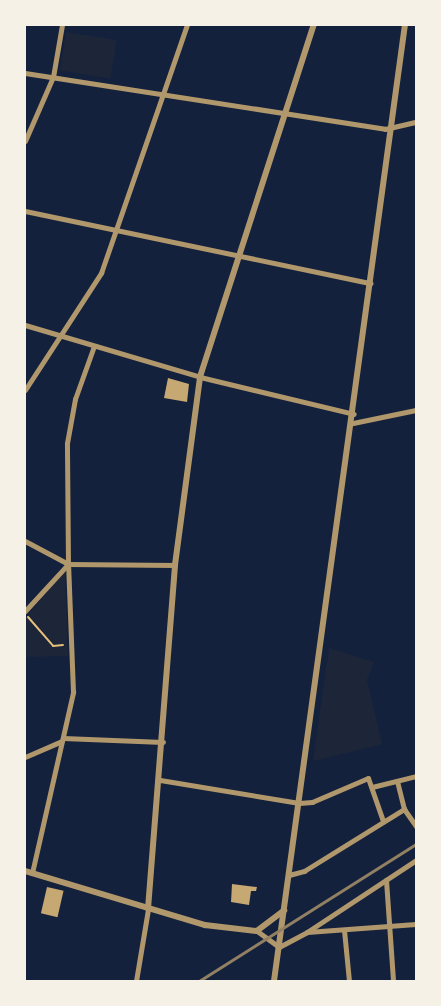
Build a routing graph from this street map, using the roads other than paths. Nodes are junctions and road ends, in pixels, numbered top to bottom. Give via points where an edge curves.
1 (62, 25) edge
2 (187, 25) edge
3 (314, 25) edge
4 (406, 25) edge
5 (25, 73) edge
6 (53, 77) junction
7 (163, 93) junction
8 (285, 111) junction
9 (416, 122) edge
10 (392, 128) junction
11 (25, 141) edge
12 (25, 211) edge
13 (114, 229) junction
14 (239, 254) junction
15 (371, 283) junction
16 (25, 325) edge
17 (60, 335) junction
18 (94, 346) junction
19 (200, 377) junction
20 (25, 390) edge
21 (416, 410) edge
22 (354, 414) junction
23 (353, 423) junction
24 (25, 542) edge
25 (68, 564) junction
26 (175, 565) junction
27 (25, 612) edge
28 (63, 740) junction
29 (163, 742) junction
30 (25, 757) edge
31 (416, 776) edge
32 (160, 780) junction
33 (397, 781) junction
34 (372, 787) junction
35 (299, 802) junction
36 (404, 808) junction
37 (383, 821) junction
38 (416, 826) edge
39 (416, 860) edge
40 (25, 871) edge
41 (32, 874) junction
42 (289, 875) junction
43 (386, 880) junction
44 (148, 909) junction
45 (284, 911) junction
46 (416, 924) edge
47 (389, 926) junction
48 (257, 930) junction
49 (344, 930) junction
50 (306, 932) junction
51 (279, 947) junction
52 (136, 981) edge
53 (274, 981) edge
54 (349, 981) edge
55 (394, 981) edge

1 - 6 street
2 - 7 street
3 - 8 street
4 - 10 street
5 - 6 street
6 - 7 street
6 - 11 street
7 - 8 street
7 - 13 street
8 - 10 street
8 - 14 street
9 - 10 street
10 - 15 street
12 - 13 street
13 - 14 street
13 - 17 street via 101,272
14 - 15 street
14 - 19 street
15 - 22 street
16 - 17 street
17 - 18 street
17 - 20 street
18 - 19 street
18 - 25 street via 75,400 67,443
19 - 22 street
19 - 26 street
21 - 23 street
22 - 23 street
23 - 35 street
24 - 25 street
25 - 26 street
25 - 27 street
25 - 28 street via 73,692
26 - 29 street
28 - 29 street
28 - 30 street
28 - 41 street
29 - 32 street
31 - 33 street
32 - 35 street
32 - 44 street
33 - 34 street
33 - 36 street
34 - 35 street via 368,778 312,802
34 - 37 street
35 - 42 street
36 - 37 street
36 - 38 street
37 - 42 street via 304,871
39 - 43 street
40 - 41 street
41 - 44 street
42 - 45 street
43 - 47 street
43 - 50 street
44 - 48 street via 205,924
44 - 52 street
45 - 48 street
45 - 51 street
46 - 47 street
47 - 49 street
47 - 55 street
48 - 51 street
49 - 50 street
49 - 54 street
50 - 51 street
51 - 53 street

